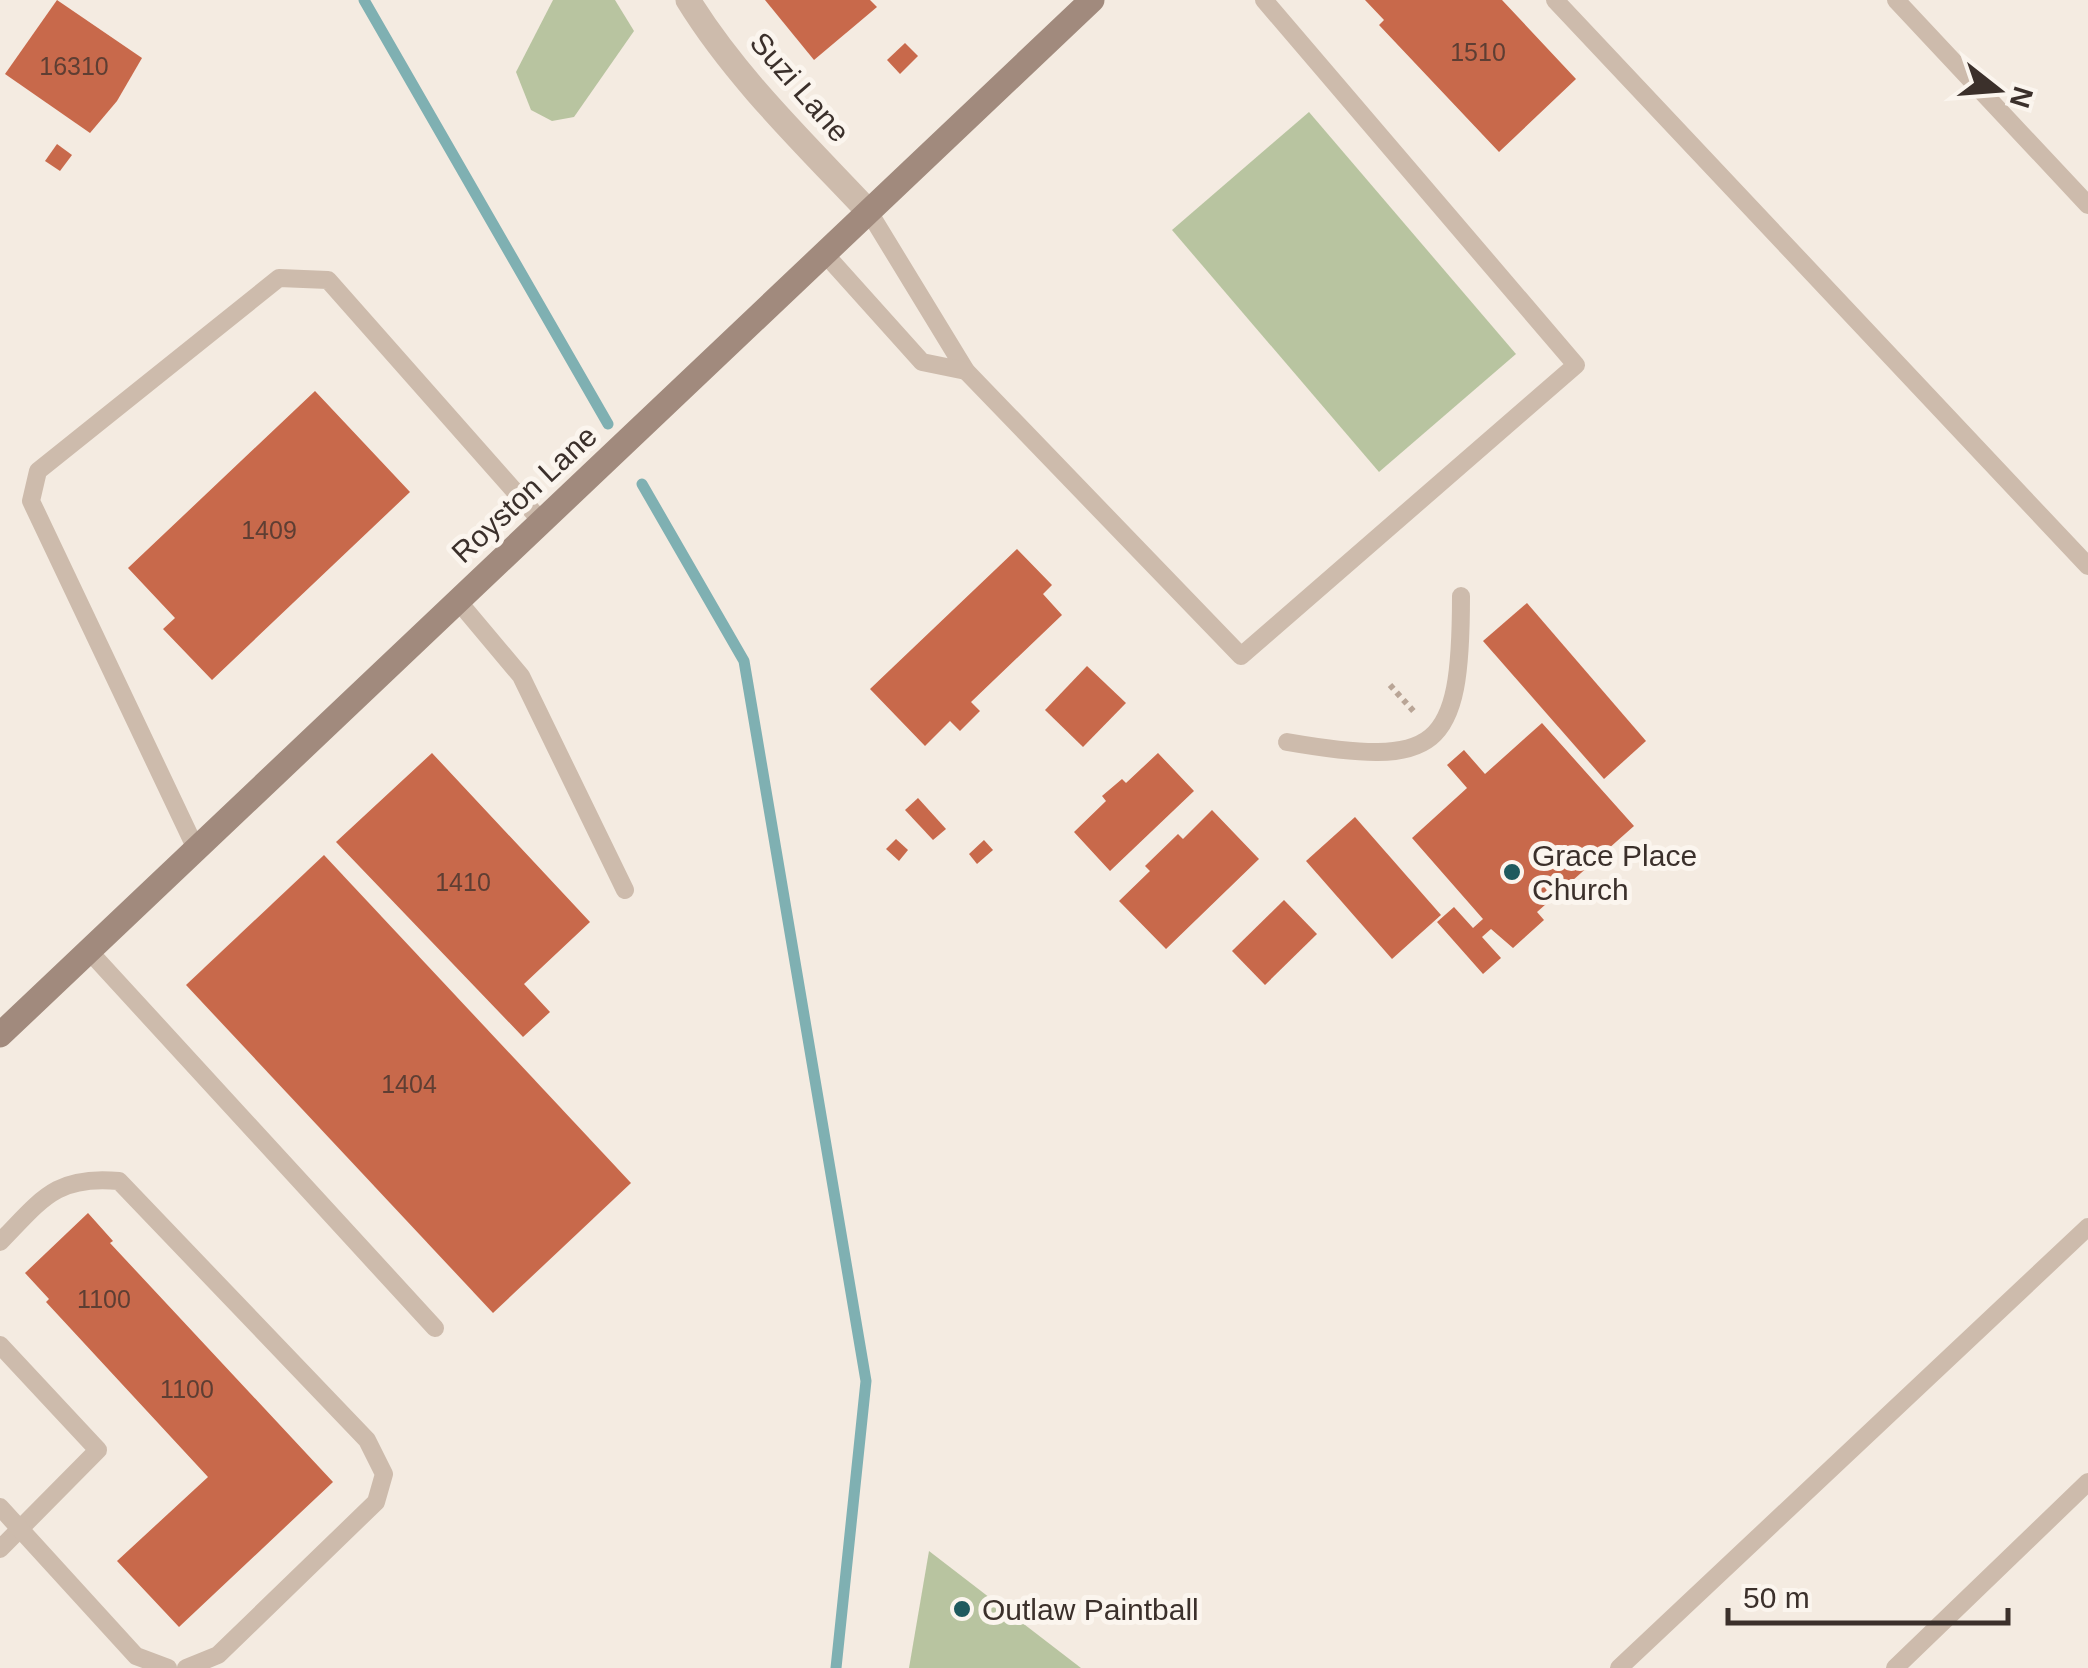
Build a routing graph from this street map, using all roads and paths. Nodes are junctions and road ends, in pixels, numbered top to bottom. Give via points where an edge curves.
1 (688, 0) edge
2 (1092, 0) edge
3 (1264, 0) edge
4 (1555, 0) edge
5 (1896, 0) edge
6 (2088, 204) edge
7 (869, 212) junction
8 (824, 254) junction
9 (966, 371) junction
10 (542, 522) junction
11 (2088, 566) edge
12 (1462, 596) dead end
13 (458, 601) junction
14 (1390, 685) dead end
15 (1419, 718) dead end
16 (1287, 742) dead end
17 (196, 849) junction
18 (625, 890) dead end
19 (88, 951) junction
20 (0, 1036) edge
21 (2088, 1227) edge
22 (0, 1242) edge
23 (434, 1328) dead end
24 (0, 1345) edge
25 (2088, 1482) edge
26 (0, 1507) edge
27 (23, 1530) junction
28 (0, 1549) edge
29 (168, 1668) edge
30 (186, 1668) edge
31 (1618, 1668) edge
32 (1894, 1668) edge

1 - 7 street, Suzi Lane via 788,126
2 - 7 street, Royston Lane
3 - 9 lane via 1576,365 1241,656
4 - 11 lane
5 - 6 lane
7 - 8 street, Royston Lane
7 - 9 lane
8 - 9 lane via 922,362
8 - 10 street, Royston Lane
10 - 13 street, Royston Lane
10 - 17 lane via 328,280 280,278 38,471 31,501
12 - 16 lane via 1456,687 1447,719 1428,742 1394,754
13 - 17 street, Royston Lane
13 - 18 lane via 520,676
14 - 15 path
17 - 19 street, Royston Lane
19 - 20 street, Royston Lane
19 - 23 lane
21 - 31 lane
22 - 30 lane via 50,1190 84,1178 120,1182 367,1440 384,1474 376,1502 218,1655
24 - 27 lane via 98,1450
25 - 32 lane
26 - 27 lane
27 - 28 lane
27 - 29 lane via 136,1656

